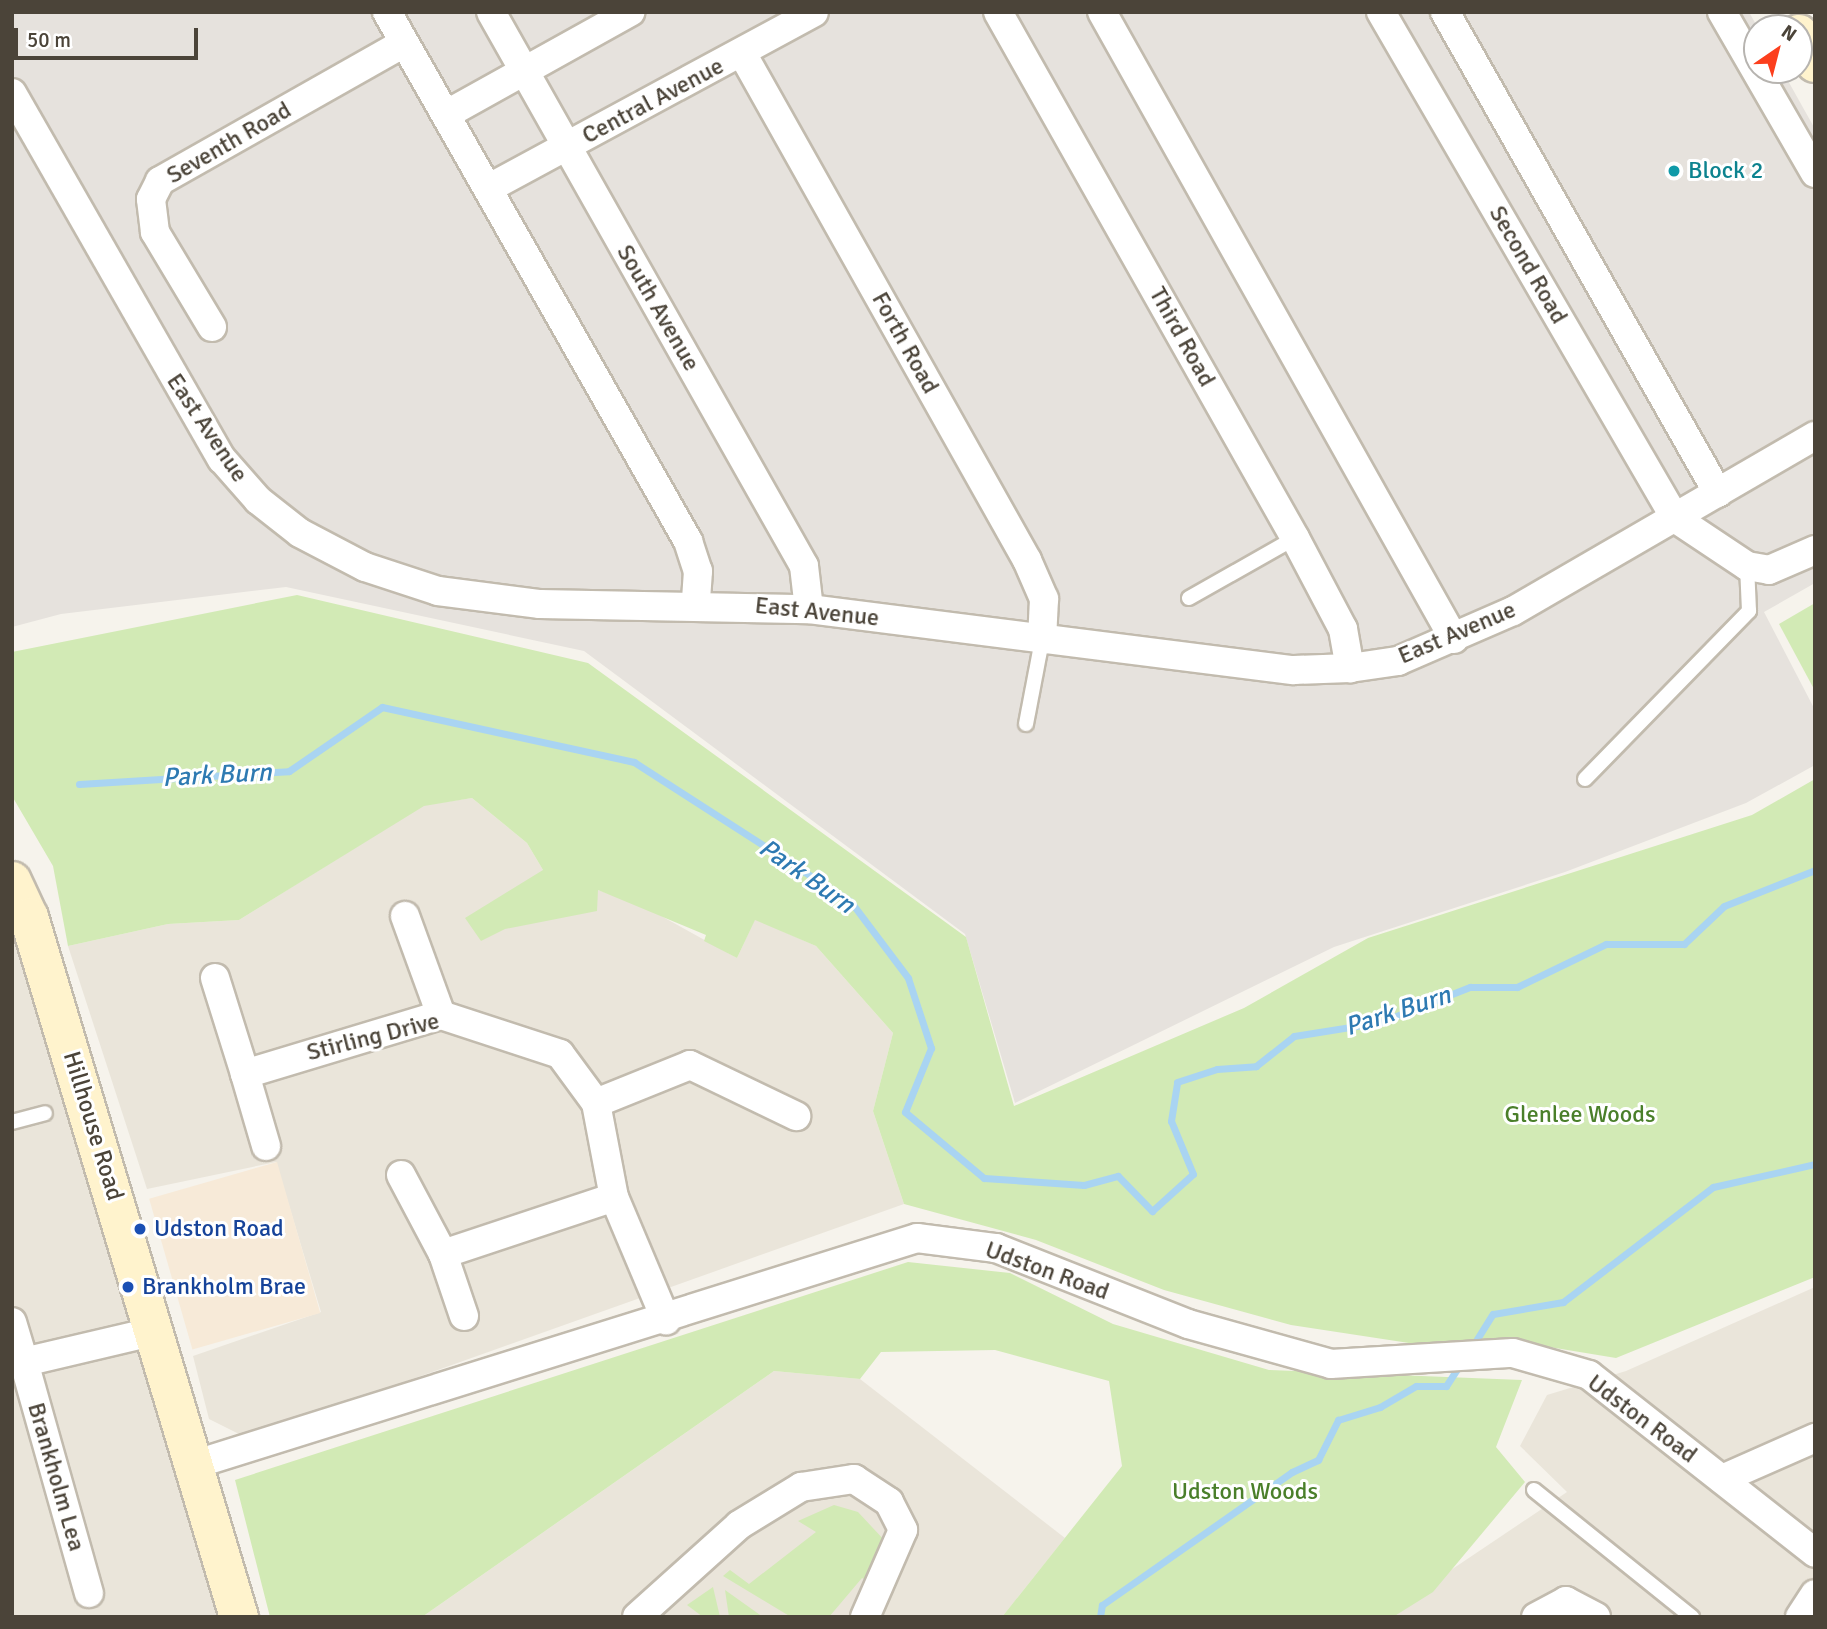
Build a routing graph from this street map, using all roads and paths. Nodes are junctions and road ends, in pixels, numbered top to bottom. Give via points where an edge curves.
1 (387, 12) edge
2 (491, 12) edge
3 (630, 12) edge
4 (814, 12) edge
5 (998, 12) edge
6 (1102, 12) edge
7 (1381, 12) edge
8 (1445, 12) edge
9 (1722, 12) edge
10 (404, 43) junction
11 (742, 53) junction
12 (523, 69) junction
13 (12, 93) edge
14 (447, 114) junction
15 (566, 148) junction
16 (1815, 173) edge
17 (491, 187) junction
18 (212, 327) dead end
19 (1815, 436) edge
20 (1718, 493) junction
21 (1675, 518) junction
22 (1295, 538) junction
23 (1815, 551) edge
24 (1747, 566) junction
25 (1189, 598) dead end
26 (696, 602) junction
27 (809, 609) junction
28 (1454, 639) junction
29 (1042, 640) junction
30 (1350, 668) junction
31 (1026, 724) dead end
32 (1585, 779) dead end
33 (12, 881) edge
34 (405, 916) dead end
35 (21, 922) edge
36 (215, 978) dead end
37 (441, 1015) junction
38 (245, 1074) junction
39 (596, 1102) junction
40 (45, 1113) dead end
41 (796, 1116) dead end
42 (12, 1122) edge
43 (266, 1146) dead end
44 (401, 1175) dead end
45 (614, 1197) junction
46 (443, 1254) junction
47 (464, 1316) dead end
48 (667, 1321) junction
49 (12, 1322) edge
50 (156, 1331) junction
51 (24, 1362) junction
52 (1815, 1438) edge
53 (196, 1464) junction
54 (1722, 1479) junction
55 (1534, 1490) dead end
56 (1815, 1553) edge
57 (89, 1593) dead end
58 (1815, 1594) edge
59 (239, 1617) edge
60 (637, 1617) edge
61 (864, 1617) edge
62 (1536, 1617) edge
63 (1596, 1617) edge
64 (1692, 1617) edge
65 (1800, 1617) edge

1 - 10 street
2 - 12 street, South Avenue
3 - 12 street
4 - 11 street, Central Avenue
5 - 22 street, Third Road
6 - 28 street
7 - 21 street, Second Road
8 - 20 street
9 - 16 street
10 - 14 street
10 - 18 street, Seventh Road via 160,181 151,199 155,232
11 - 15 street, Central Avenue
11 - 29 street, Forth Road via 1027,560 1044,599
12 - 14 street
12 - 15 street, South Avenue
13 - 26 street, East Avenue via 222,459 258,500 300,533 365,567 438,591 568,605
14 - 17 street
15 - 17 street, Central Avenue
15 - 27 street, South Avenue via 804,566
17 - 26 street via 688,541 698,571
19 - 20 street, East Avenue
20 - 21 street, East Avenue
21 - 24 street
21 - 28 street, East Avenue
22 - 25 lane
22 - 30 street, Third Road via 1343,629
23 - 24 street via 1769,570
24 - 32 lane via 1749,611
26 - 27 street, East Avenue
27 - 29 street, East Avenue
28 - 30 street, East Avenue via 1398,661
29 - 30 street, East Avenue via 1294,670
29 - 31 lane
33 - 35 street, Hillhouse Road
34 - 37 street
35 - 50 street, Hillhouse Road
36 - 38 street
37 - 38 street, Stirling Drive
37 - 39 street, Stirling Drive via 560,1054
38 - 43 street
39 - 41 street via 690,1065
39 - 45 street, Stirling Drive
40 - 42 lane
44 - 46 street
45 - 46 street
45 - 48 street, Stirling Drive
46 - 47 street
48 - 53 street, Udston Road
48 - 54 street, Udston Road via 917,1238 996,1248 1188,1324 1331,1364 1513,1353 1588,1375
49 - 51 street, Brankholm Lea
50 - 51 street
50 - 53 street, Hillhouse Road
51 - 57 street, Brankholm Lea
52 - 54 street
53 - 59 street, Hillhouse Road
54 - 56 street, Udston Road
55 - 64 lane
58 - 65 street
60 - 61 street via 739,1525 801,1487 854,1479 889,1502 903,1530
62 - 63 street via 1566,1601

